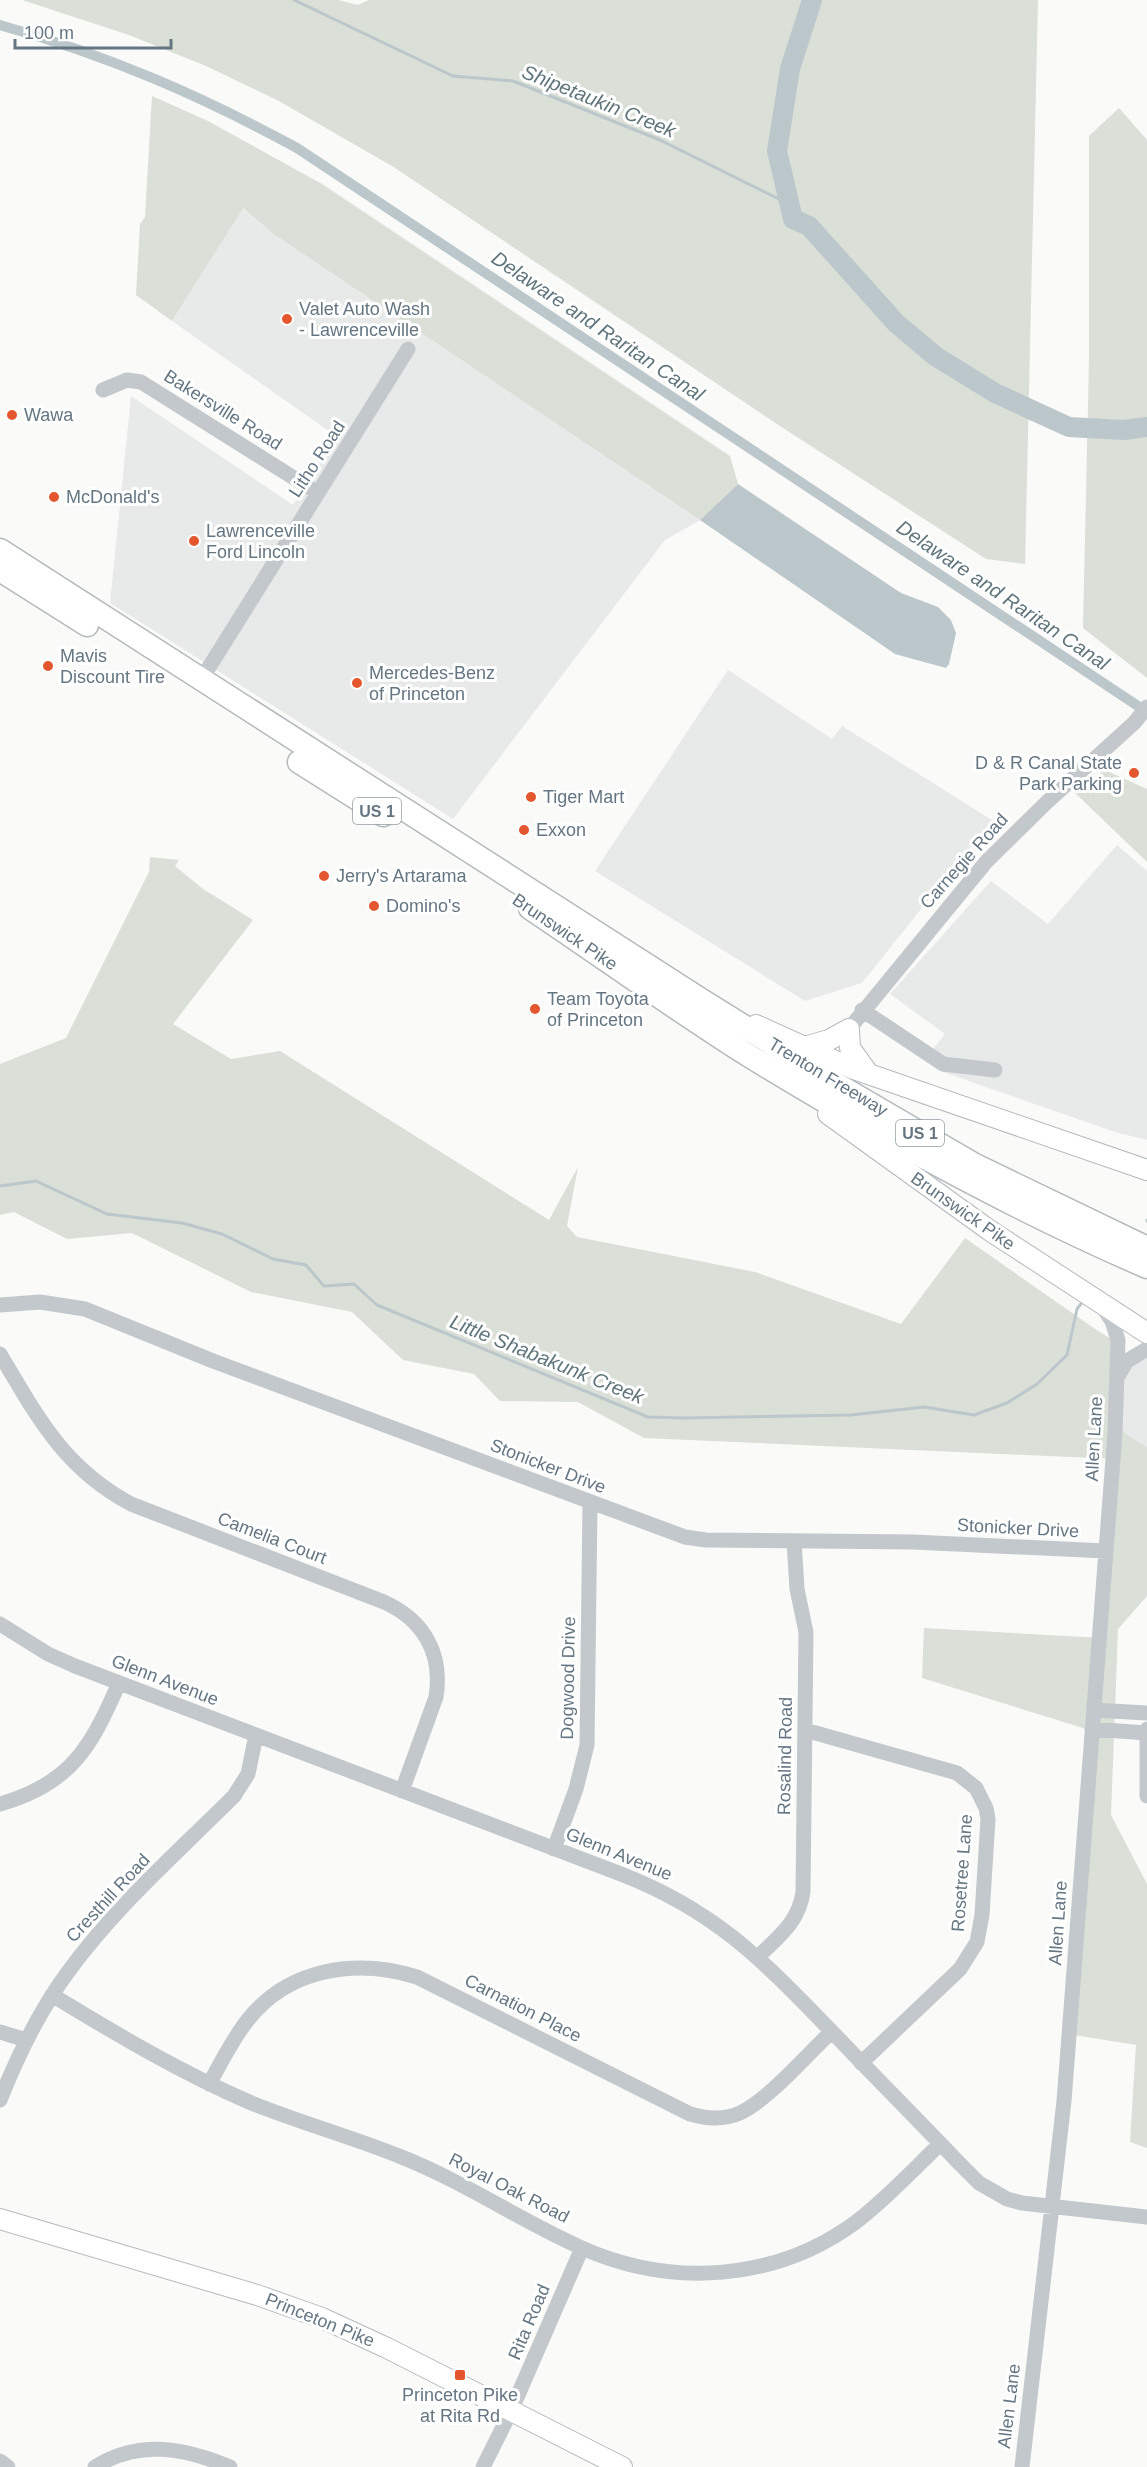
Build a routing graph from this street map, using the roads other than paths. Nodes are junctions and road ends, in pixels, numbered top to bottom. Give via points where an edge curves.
1 (408, 350) dead end
2 (103, 390) dead end
3 (318, 493) junction
4 (0, 550) edge
5 (0, 570) edge
6 (201, 680) junction
7 (1147, 707) edge
8 (703, 1001) junction
9 (862, 1010) junction
10 (849, 1029) junction
11 (804, 1047) junction
12 (750, 1056) junction
13 (995, 1070) dead end
14 (867, 1073) junction
15 (1147, 1170) edge
16 (1147, 1248) edge
17 (1147, 1267) edge
18 (1097, 1302) junction
19 (0, 1305) edge
20 (1147, 1333) edge
21 (1147, 1349) edge
22 (0, 1354) edge
23 (1116, 1381) junction
24 (590, 1503) junction
25 (794, 1541) junction
26 (1106, 1551) junction
27 (0, 1624) edge
28 (119, 1683) junction
29 (1094, 1710) junction
30 (1147, 1713) edge
31 (1147, 1728) edge
32 (1092, 1729) junction
33 (805, 1730) junction
34 (1147, 1733) edge
35 (256, 1735) junction
36 (402, 1791) junction
37 (1147, 1796) edge
38 (0, 1804) edge
39 (554, 1849) junction
40 (759, 1957) junction
41 (52, 1995) junction
42 (0, 2032) edge
43 (831, 2032) junction
44 (26, 2040) junction
45 (861, 2063) junction
46 (209, 2084) junction
47 (0, 2100) edge
48 (940, 2144) junction
49 (1052, 2206) junction
50 (1147, 2217) edge
51 (0, 2219) edge
52 (582, 2248) junction
53 (511, 2411) junction
54 (0, 2461) edge
55 (8, 2467) edge
56 (95, 2467) edge
57 (230, 2467) edge
58 (483, 2467) edge
59 (622, 2467) edge
60 (1022, 2467) edge

1 - 3 street, Litho Road
2 - 3 street, Bakersville Road via 127,380 141,382
3 - 6 street, Litho Road
4 - 6 highway, Brunswick Pike / US 1
5 - 12 highway, Brunswick Pike / US 1 via 528,907
6 - 8 highway, Brunswick Pike / US 1
7 - 9 street, Carnegie Road via 992,855
8 - 11 main road, Brunswick Pike
8 - 16 highway, Trenton Freeway / US 1 via 975,1165
9 - 10 street, Carnegie Road
9 - 13 street via 943,1064
10 - 11 main road via 830,1040
10 - 14 main road via 850,1048
11 - 14 main road, Brunswick Pike
12 - 17 highway, Trenton Freeway / US 1 via 929,1159
12 - 18 main road, Brunswick Pike via 972,1218
14 - 15 main road, Brunswick Pike
18 - 20 main road, Brunswick Pike
18 - 23 street, Allen Lane via 1117,1332
19 - 24 street, Stonicker Drive via 40,1302 85,1309
21 - 23 street, Allen Lane via 1127,1361
22 - 36 street, Camelia Court via 59,1448 112,1493 131,1504 384,1602 411,1617 435,1656 438,1683
23 - 26 street, Allen Lane
24 - 25 street, Stonicker Drive via 686,1537
24 - 39 street, Dogwood Drive via 586,1744 576,1790
25 - 26 street, Stonicker Drive
25 - 33 street, Rosalind Road via 797,1588 806,1632
26 - 29 street, Allen Lane
27 - 28 street, Glenn Avenue via 48,1654
28 - 35 street, Glenn Avenue
28 - 38 street via 94,1737 70,1768 39,1790
29 - 30 street
29 - 32 street, Allen Lane
31 - 34 street
32 - 34 street
32 - 49 street, Allen Lane via 1064,2101
33 - 40 street, Rosalind Road via 802,1903 791,1924
33 - 45 street, Rosetree Lane via 957,1773 976,1788 986,1808 982,1915 977,1942 960,1969
34 - 37 street
35 - 36 street, Glenn Avenue
35 - 41 street, Cresthill Road via 248,1774 234,1796 108,1922
36 - 39 street, Glenn Avenue
39 - 40 street, Glenn Avenue via 677,1899 717,1923
40 - 43 street, Glenn Avenue
41 - 44 street, Cresthill Road
41 - 46 street, Royal Oak Road
42 - 44 street
43 - 45 street, Glenn Avenue
43 - 46 street, Carnation Place via 753,2105 729,2117 703,2118 417,1977 392,1969 350,1967 293,1983 261,2006 237,2034
44 - 47 street, Cresthill Road
45 - 48 street, Glenn Avenue
46 - 52 street, Royal Oak Road via 443,2175
48 - 49 street, Glenn Avenue via 992,2192 1022,2203
48 - 52 street, Royal Oak Road via 847,2228 813,2248 766,2265 730,2272 684,2274 629,2265
49 - 50 street, Glenn Avenue
49 - 60 street, Allen Lane
51 - 53 main road, Princeton Pike via 322,2318
52 - 53 street, Rita Road
53 - 58 street, Rita Road
53 - 59 main road, Princeton Pike
54 - 55 street
56 - 57 street via 133,2451 162,2448 188,2451

